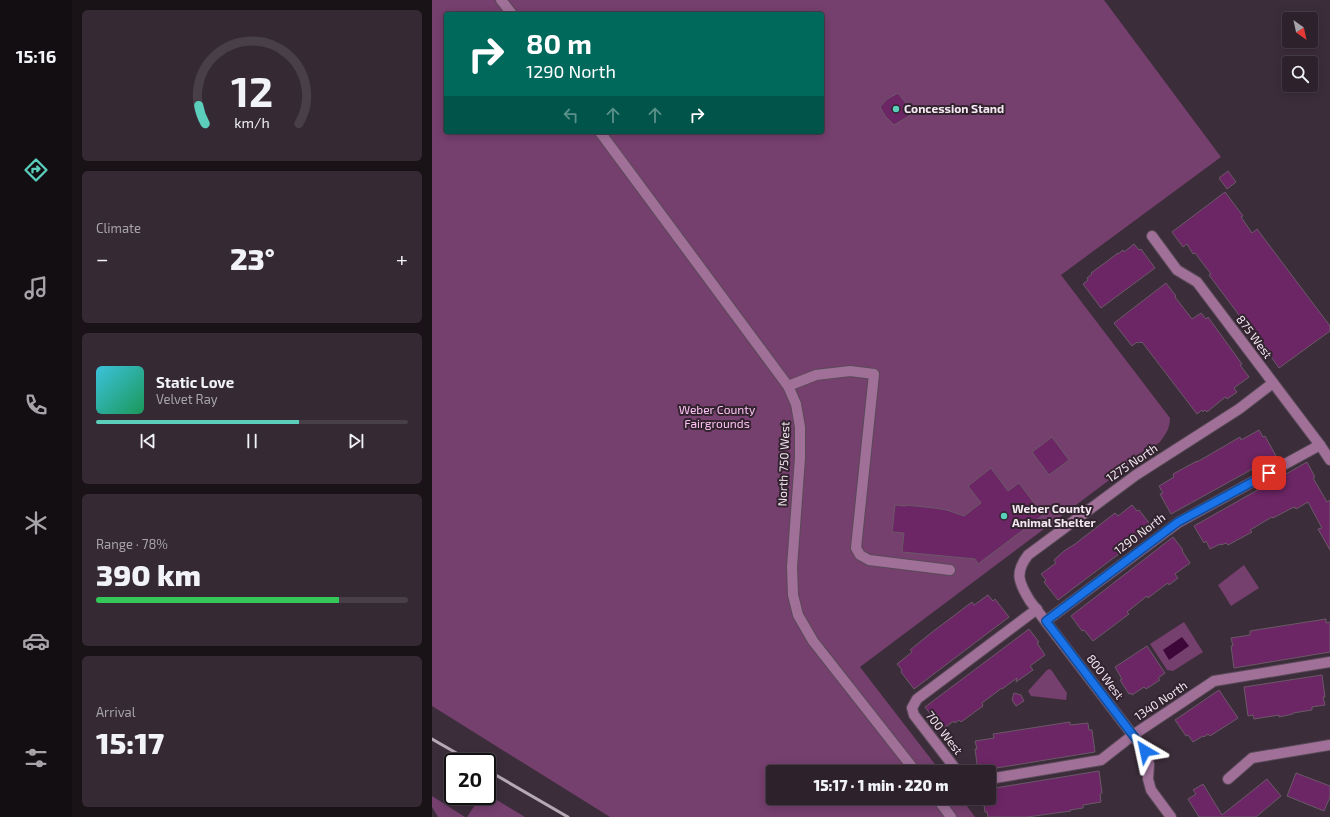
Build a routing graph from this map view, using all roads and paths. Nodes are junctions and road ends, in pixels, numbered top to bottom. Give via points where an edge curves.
1 (501, 0) edge
2 (510, 12) edge
3 (601, 134) edge
4 (1152, 236) dead end
5 (1273, 383) junction
6 (788, 386) junction
7 (1320, 445) junction
8 (1330, 460) edge
9 (950, 570) dead end
10 (1019, 577) joint
11 (1037, 609) junction
12 (1046, 621) junction
13 (1330, 662) edge
14 (1133, 736) junction
15 (1330, 745) edge
16 (910, 765) edge
17 (953, 765) edge
18 (996, 778) edge
19 (1228, 779) dead end
20 (942, 805) edge
21 (951, 817) edge
22 (1171, 817) edge

1 - 2 street
3 - 6 street, North 750 West
4 - 5 street, 875 West via 1177,270 1197,282
5 - 7 street, 875 West
5 - 10 street, 1275 North via 1239,409 1136,475 1028,556 1021,565
6 - 9 street via 816,375 850,371 874,374 856,548 860,555 869,560
6 - 16 street, North 750 West via 796,404 800,427 792,567 793,595 798,615 813,641
7 - 8 street, 875 West
7 - 12 street, 1290 North via 1178,522
10 - 11 street, 800 West via 1024,590
11 - 12 street, 800 West
11 - 17 street, 700 West via 917,699 912,708 914,715
12 - 14 street, 800 West
13 - 14 street, 1340 North via 1214,681
14 - 18 street, 1340 North via 1101,760
14 - 22 street, 800 West via 1145,751 1151,790
15 - 19 street via 1252,758
20 - 21 street

